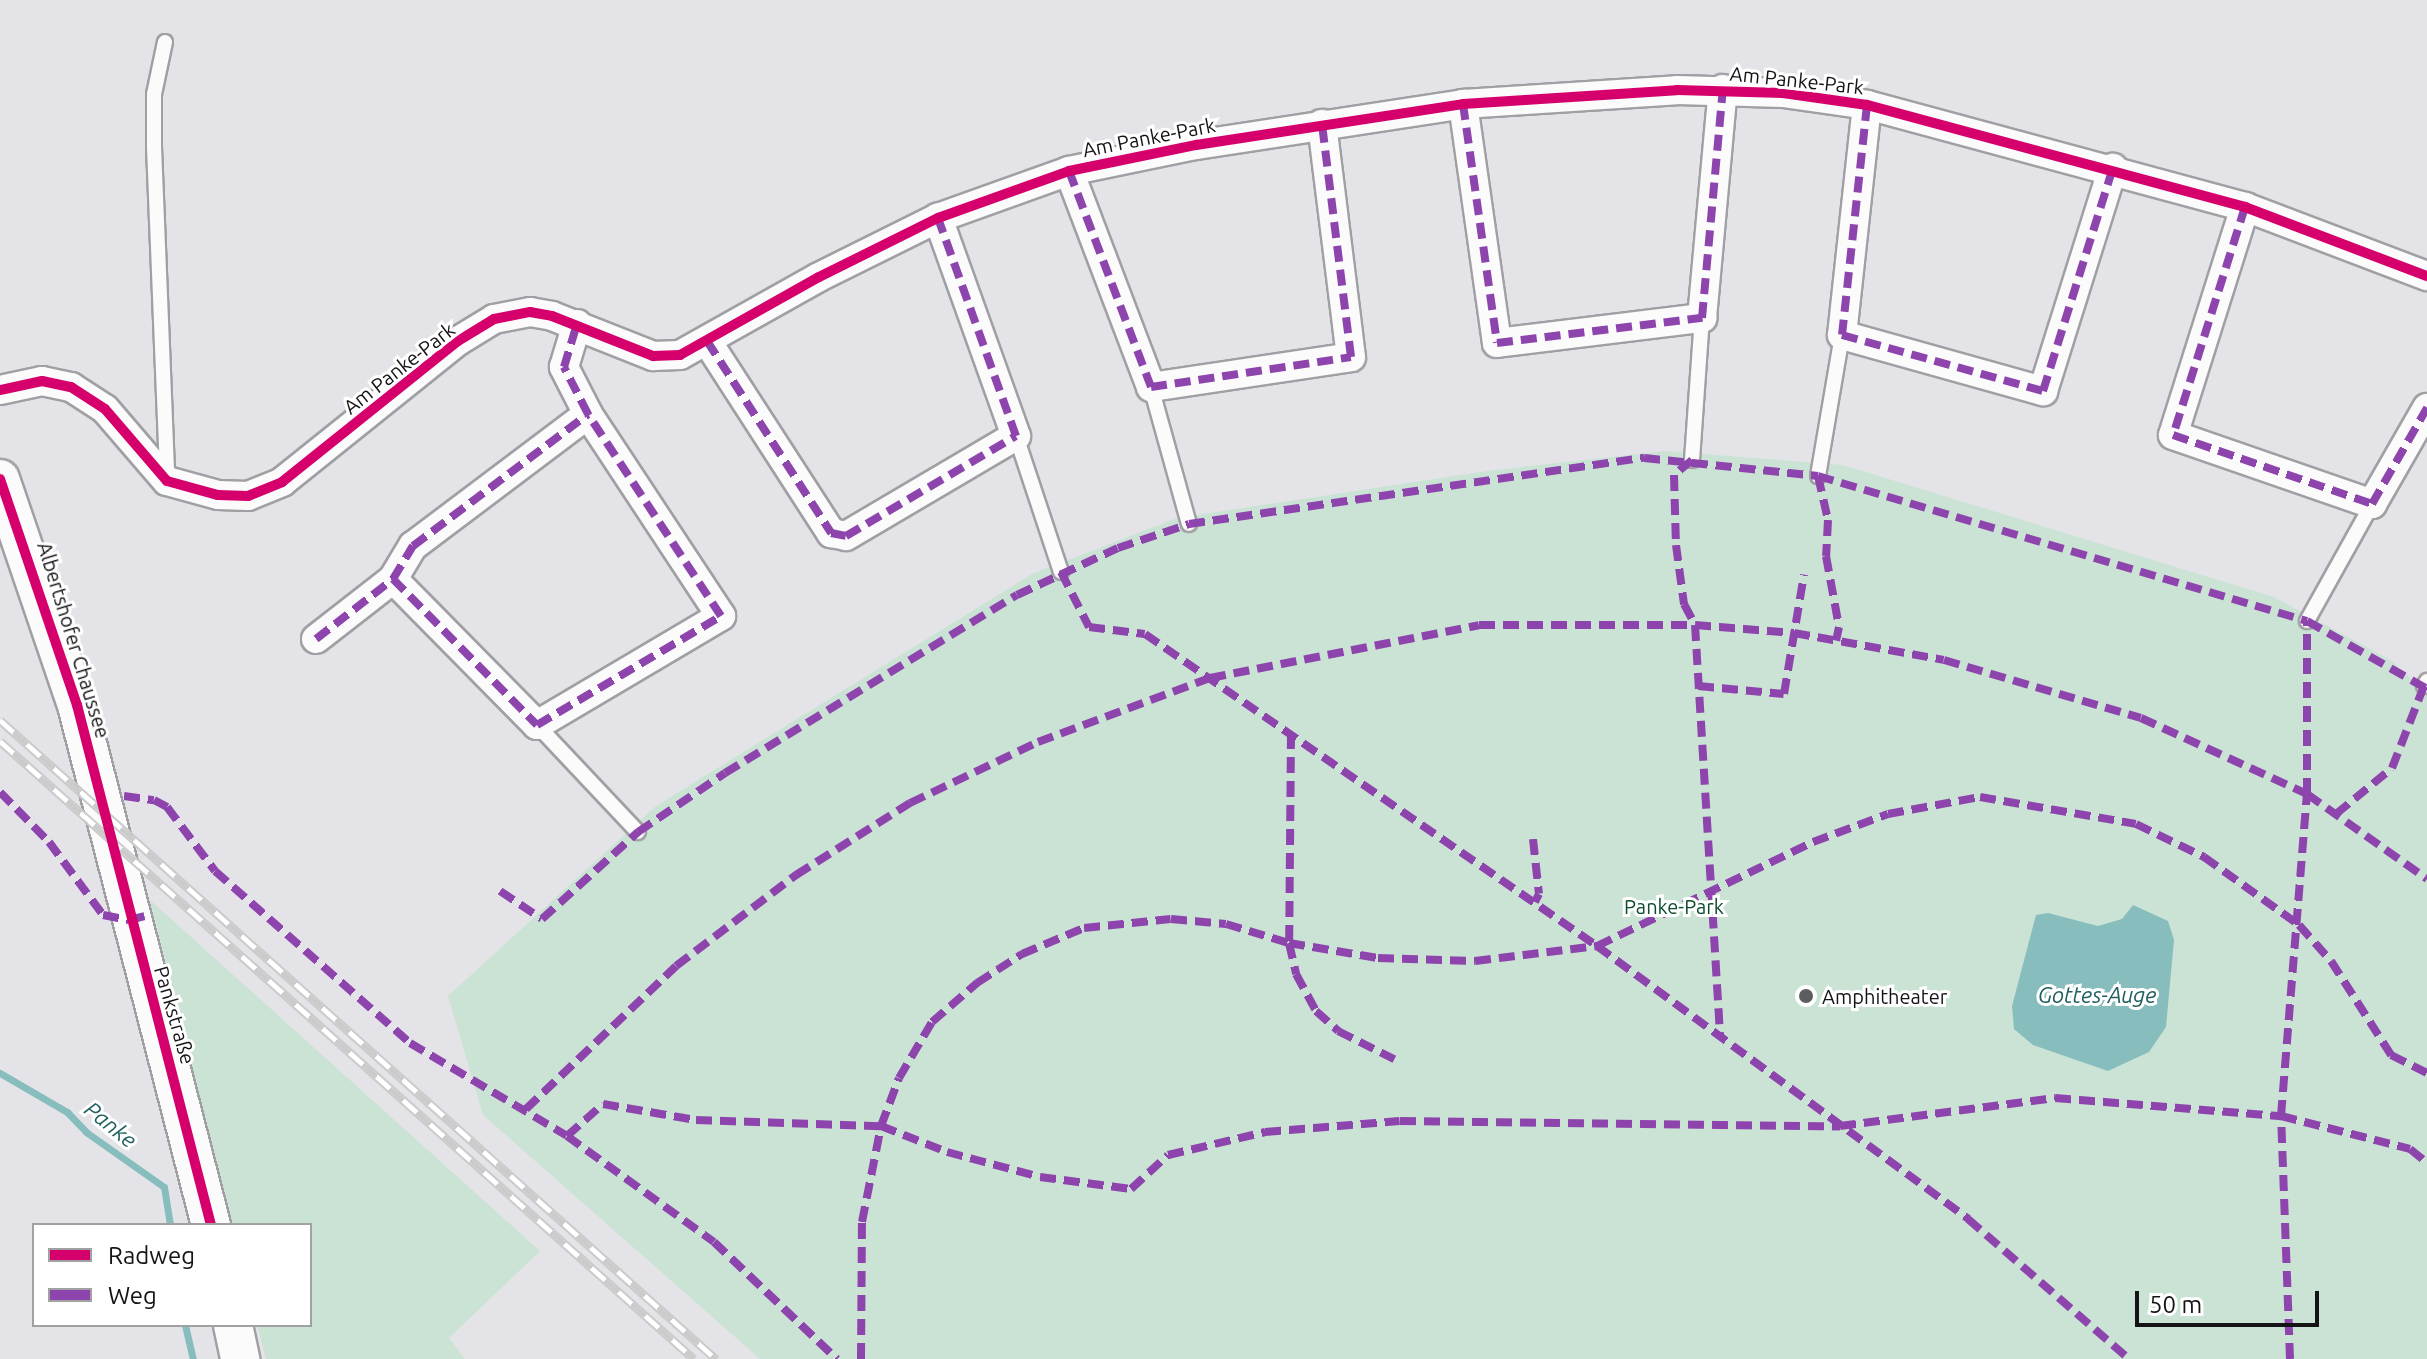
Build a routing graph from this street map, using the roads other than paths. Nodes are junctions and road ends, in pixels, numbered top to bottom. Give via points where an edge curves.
1 (165, 42) dead end
2 (1723, 89) junction
3 (1463, 104) junction
4 (1867, 105) junction
5 (1322, 124) junction
6 (2113, 168) junction
7 (1069, 171) junction
8 (2245, 207) junction
9 (938, 218) junction
10 (2427, 276) edge
11 (1702, 318) junction
12 (577, 324) junction
13 (1842, 335) junction
14 (707, 341) junction
15 (1151, 387) junction
16 (0, 390) edge
17 (2427, 408) edge
18 (588, 414) junction
19 (1016, 436) junction
20 (1692, 460) dead end
21 (1818, 476) dead end
22 (0, 479) edge
23 (167, 481) junction
24 (2372, 504) junction
25 (1189, 524) dead end
26 (1061, 572) dead end
27 (393, 579) junction
28 (2307, 621) dead end
29 (316, 639) dead end
30 (537, 725) junction
31 (106, 814) joint
32 (638, 832) dead end
33 (210, 1223) edge
34 (233, 1327) edge
35 (240, 1359) edge

1 - 23 lane via 154,94 154,147
2 - 3 street, Am Panke-Park
2 - 4 street, Am Panke-Park
2 - 11 street, Am Panke-Park
3 - 5 street, Am Panke-Park
3 - 11 street via 1497,343
4 - 6 street, Am Panke-Park
4 - 13 street, Am Panke-Park
5 - 7 street, Am Panke-Park
5 - 15 street via 1351,357
6 - 8 street, Am Panke-Park
6 - 13 street via 2043,391
7 - 9 street, Am Panke-Park
7 - 15 street, Am Panke-Park
8 - 10 street, Am Panke-Park
8 - 24 street via 2173,435
9 - 14 street, Am Panke-Park
9 - 19 street
11 - 20 lane
12 - 14 street, Am Panke-Park via 653,356 680,355
12 - 18 street via 564,367
12 - 23 street, Am Panke-Park via 530,312 494,319 458,341 282,482 248,496 218,495
13 - 21 lane
14 - 19 street via 831,533 846,536
15 - 25 lane
16 - 23 street via 42,381 71,387 105,409
17 - 24 street
18 - 27 street via 413,546
18 - 30 street via 721,616
19 - 26 lane
22 - 31 street, Albertshofer Chaussee via 77,705
24 - 28 lane
27 - 29 street
27 - 30 street
30 - 32 lane
31 - 33 street, Pankstraße
34 - 35 street

